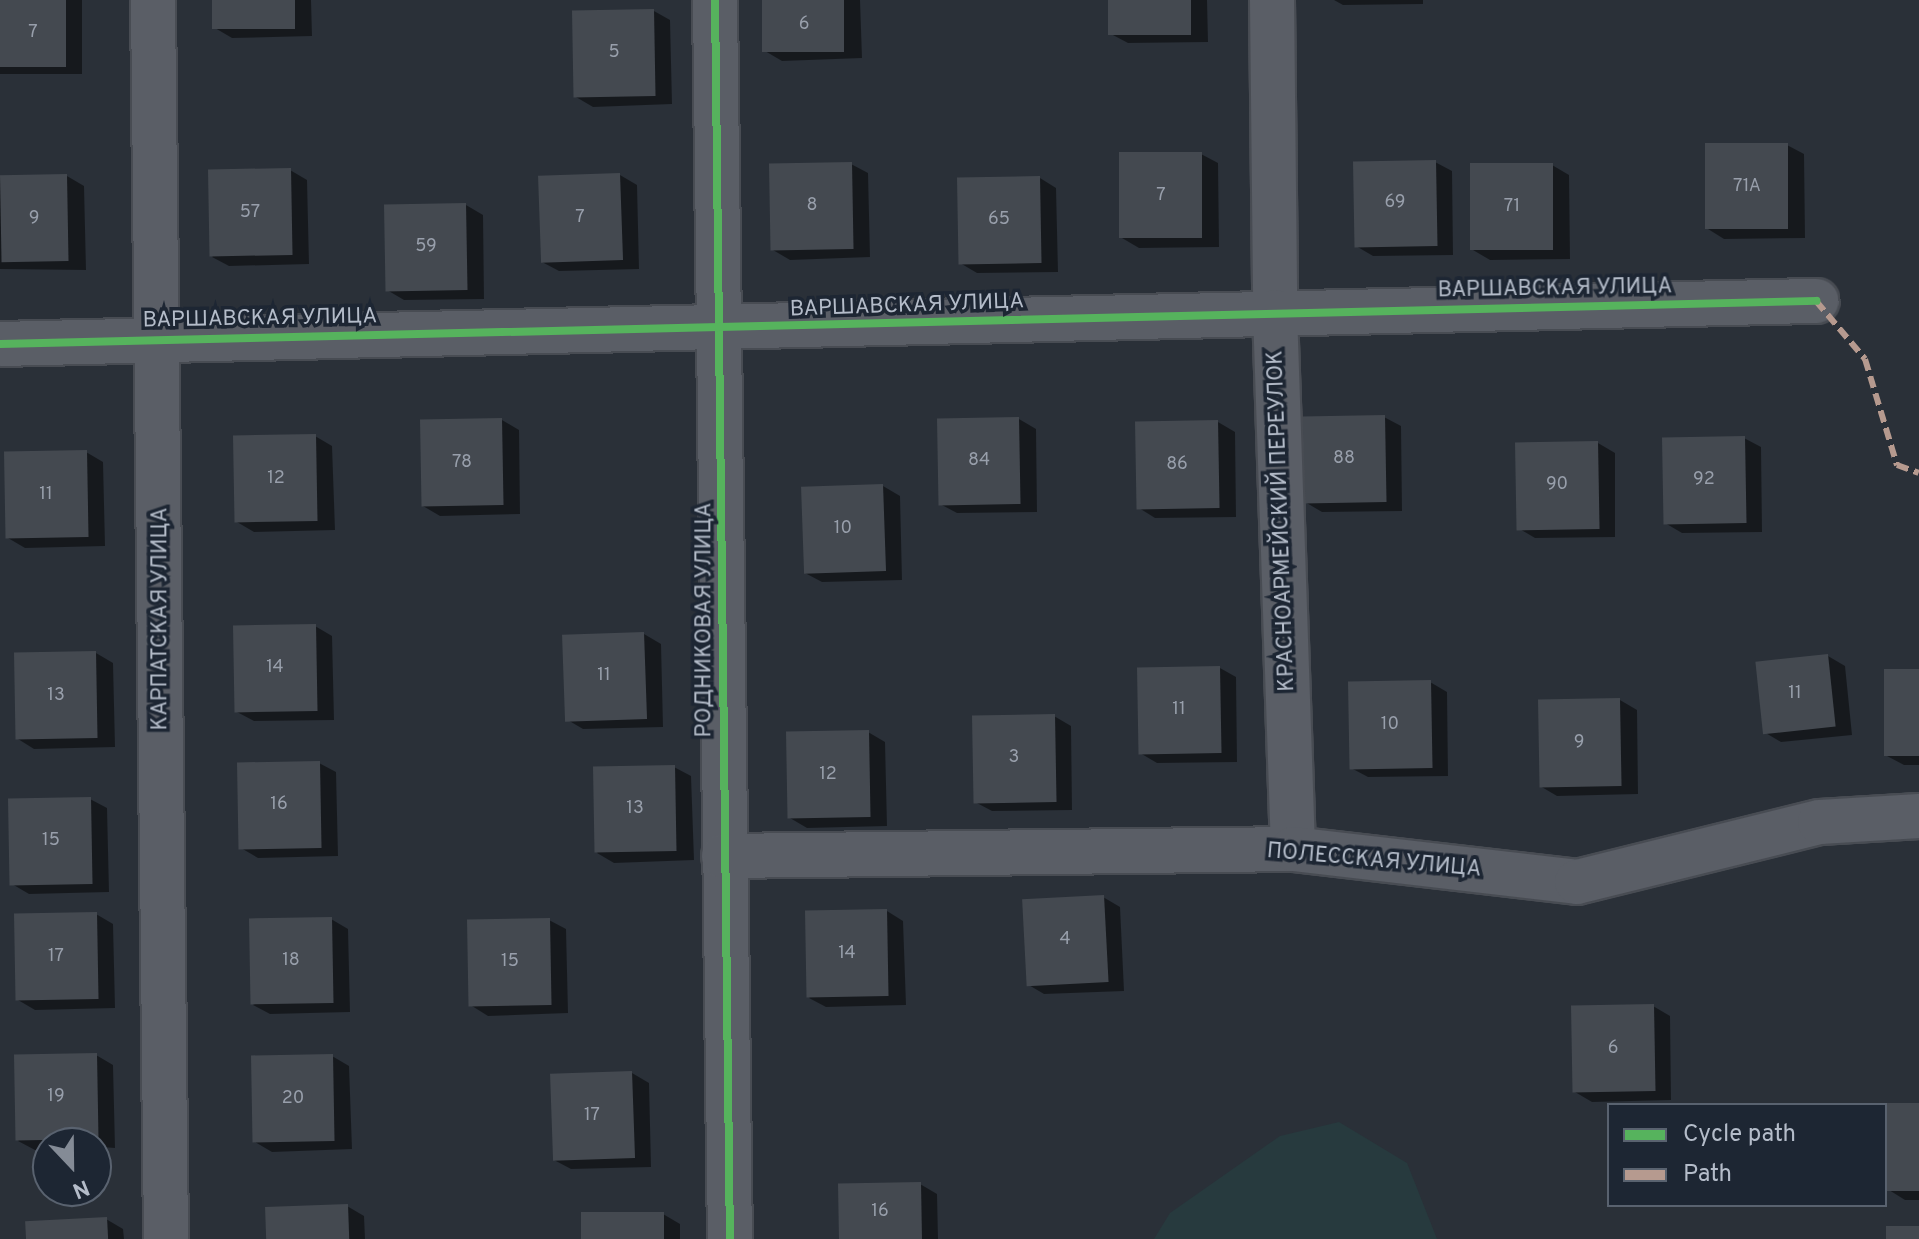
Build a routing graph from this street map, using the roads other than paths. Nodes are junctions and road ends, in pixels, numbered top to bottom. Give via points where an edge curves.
1 (153, 0) edge
2 (715, 0) edge
3 (1272, 0) edge
4 (1816, 301) dead end
5 (1275, 312) junction
6 (721, 330) junction
7 (159, 338) junction
8 (0, 344) edge
9 (1919, 816) edge
10 (1293, 849) junction
11 (724, 856) junction
12 (166, 1239) edge
13 (730, 1239) edge

1 - 7 street, КАРПАТСКАЯ УЛИЦА
2 - 6 street, РОДНИКОВАЯ УЛИЦА
3 - 5 street, КРАСНОАРМЕЙСКИЙ ПЕРЕУЛОК
4 - 5 street, ВАРШАВСКАЯ УЛИЦА
5 - 6 street, ВАРШАВСКАЯ УЛИЦА
5 - 10 street, КРАСНОАРМЕЙСКИЙ ПЕРЕУЛОК
6 - 7 street, ВАРШАВСКАЯ УЛИЦА
6 - 11 street, РОДНИКОВАЯ УЛИЦА
7 - 8 street, ВАРШАВСКАЯ УЛИЦА
7 - 12 street, КАРПАТСКАЯ УЛИЦА
9 - 10 street, ПОЛЕССКАЯ УЛИЦА via 1820,822 1577,882
10 - 11 street, ПОЛЕССКАЯ УЛИЦА
11 - 13 street, РОДНИКОВАЯ УЛИЦА

